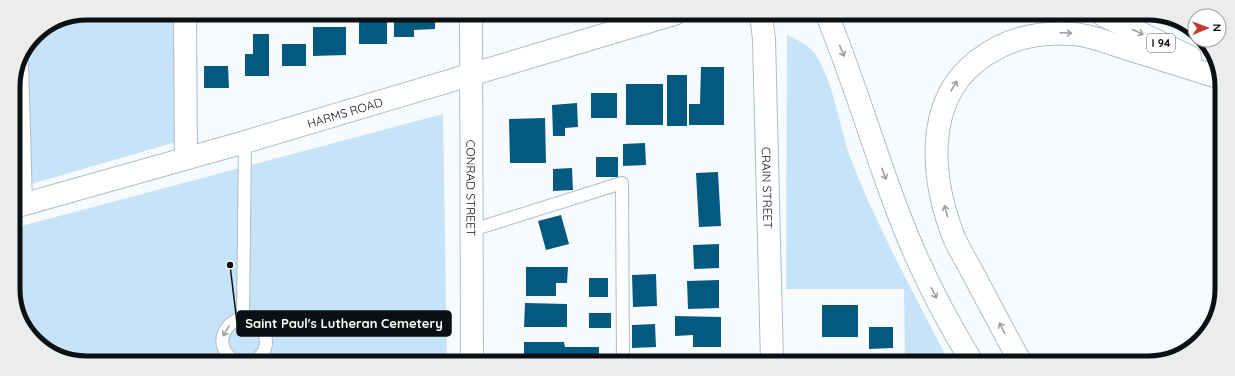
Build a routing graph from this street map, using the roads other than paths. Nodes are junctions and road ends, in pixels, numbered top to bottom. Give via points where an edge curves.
1 (185, 20) edge
2 (470, 20) edge
3 (654, 20) edge
4 (762, 20) edge
5 (829, 20) edge
6 (1114, 20) edge
7 (1211, 66) edge
8 (22, 71) edge
9 (472, 74) junction
10 (1214, 76) edge
11 (245, 142) junction
12 (186, 158) junction
13 (20, 205) edge
14 (472, 230) junction
15 (243, 319) junction
16 (229, 356) edge
17 (259, 356) edge
18 (472, 356) edge
19 (623, 356) edge
20 (772, 356) edge
21 (968, 356) edge
22 (1017, 356) edge

1 - 12 main road
2 - 9 main road, CONRAD STREET
3 - 9 main road, HARMS ROAD
4 - 20 main road, CRAIN STREET
5 -> 21 main road via 845,58 896,207 921,268
6 -> 7 main road, I 94
8 - 13 lane
9 - 11 main road, HARMS ROAD
9 - 14 main road, CONRAD STREET
22 -> 10 main road via 955,240 946,210 938,171 936,142 940,114 958,79 972,64 991,50 1018,38 1047,33 1074,34
11 - 12 main road, HARMS ROAD
11 - 15 lane
12 - 13 main road, HARMS ROAD
14 - 18 main road, CONRAD STREET
14 - 19 lane via 622,183
15 -> 16 lane via 230,324 222,337 225,352
15 - 17 lane via 257,323 265,334 265,348

